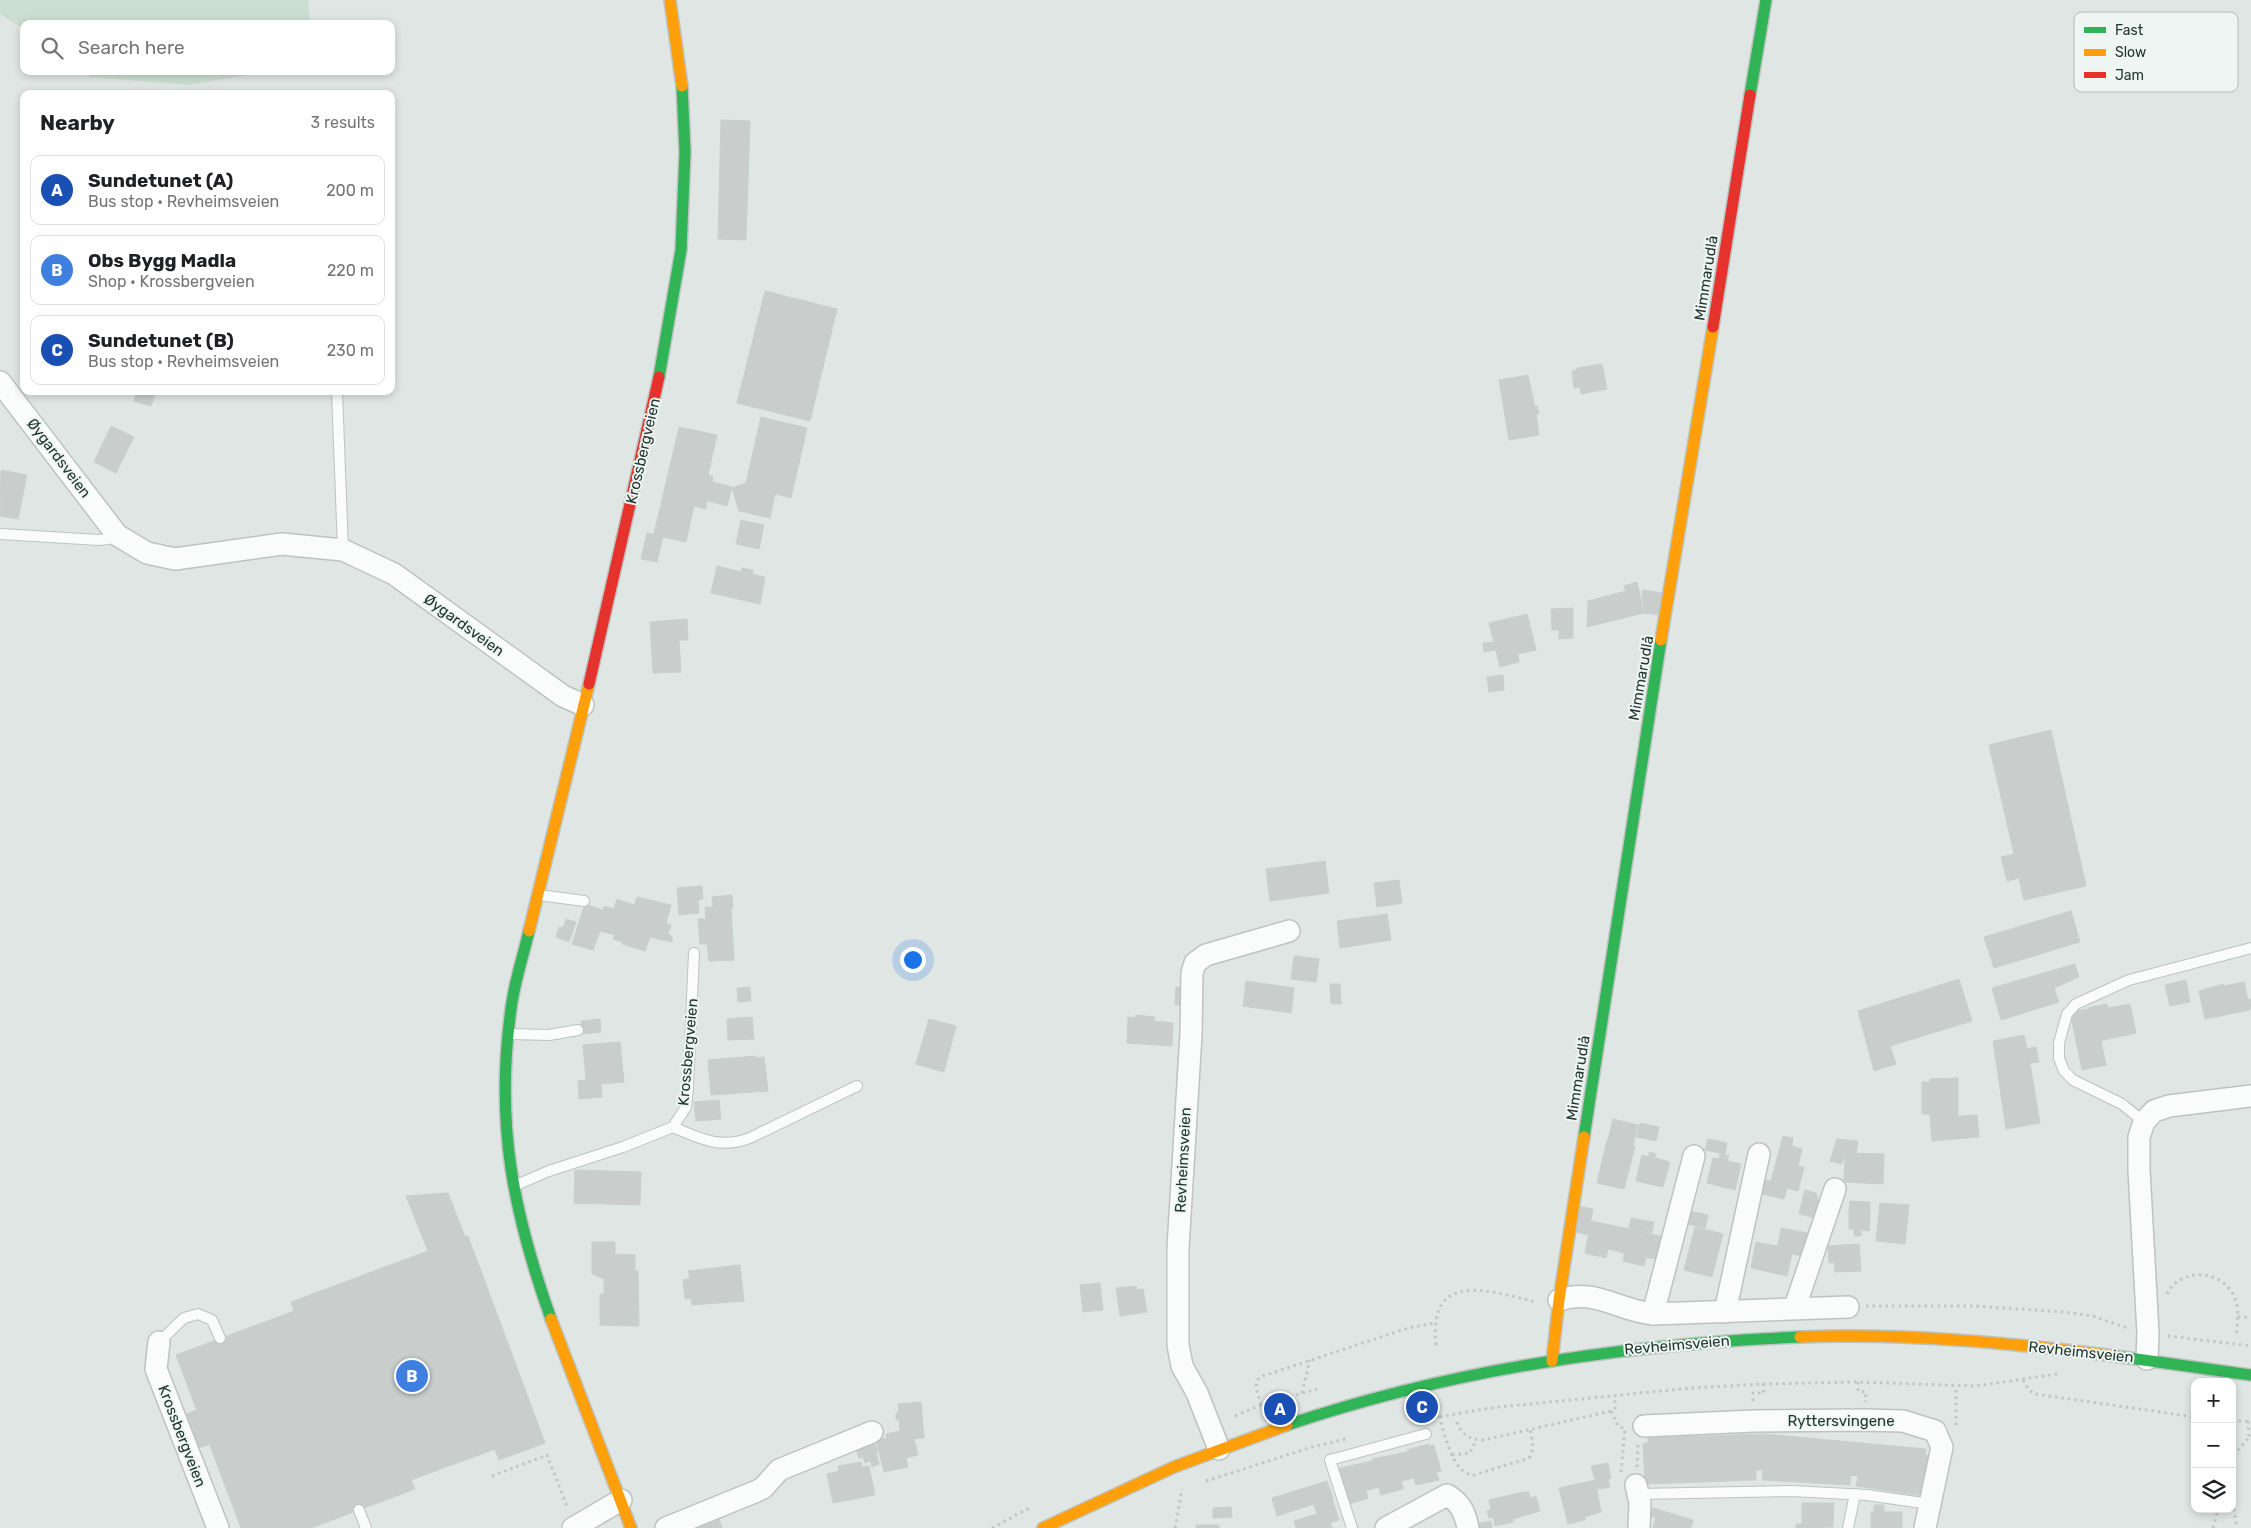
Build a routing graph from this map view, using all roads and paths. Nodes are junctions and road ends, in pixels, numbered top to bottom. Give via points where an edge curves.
1 (670, 0) edge
2 (1766, 0) edge
3 (0, 382) edge
4 (336, 395) edge
5 (0, 534) edge
6 (117, 534) junction
7 (343, 550) junction
8 (583, 705) junction
9 (538, 895) junction
10 (584, 901) dead end
11 (1289, 931) dead end
12 (2251, 948) edge
13 (694, 953) dead end
14 (578, 1030) dead end
15 (508, 1034) junction
16 (857, 1086) dead end
17 (2251, 1096) edge
18 (2144, 1122) junction
19 (674, 1126) junction
20 (1759, 1154) dead end
21 (1694, 1156) dead end
22 (513, 1186) junction
23 (1835, 1189) dead end
24 (2164, 1301) dead end
25 (1551, 1302) junction
26 (1848, 1306) joint
27 (1795, 1307) junction
28 (1725, 1312) junction
29 (1652, 1314) junction
30 (2238, 1316) junction
31 (2251, 1318) edge
32 (1435, 1323) junction
33 (2148, 1334) junction
34 (2236, 1336) dead end
35 (220, 1338) dead end
36 (159, 1342) joint
37 (1436, 1345) dead end
38 (2251, 1346) edge
39 (1310, 1359) junction
40 (2157, 1360) junction
41 (1552, 1361) junction
42 (2251, 1366) edge
43 (2251, 1375) edge
44 (2023, 1380) dead end
45 (1858, 1382) dead end
46 (1763, 1384) dead end
47 (1302, 1393) dead end
48 (1753, 1393) dead end
49 (1615, 1395) dead end
50 (1866, 1397) dead end
51 (1261, 1405) dead end
52 (1611, 1411) junction
53 (1440, 1416) dead end
54 (2191, 1416) edge
55 (2236, 1421) edge
56 (2249, 1421) edge
57 (1457, 1422) dead end
58 (1644, 1426) joint
59 (1530, 1429) junction
60 (872, 1432) dead end
61 (1426, 1434) dead end
62 (2250, 1438) edge
63 (1476, 1440) junction
64 (1219, 1448) junction
65 (2236, 1453) edge
66 (1452, 1455) junction
67 (492, 1476) dead end
68 (1183, 1484) dead end
69 (1631, 1487) junction
70 (1855, 1494) junction
71 (621, 1500) junction
72 (1930, 1504) junction
73 (359, 1510) dead end
74 (2217, 1513) edge
75 (2235, 1513) edge
76 (571, 1521) edge
77 (671, 1527) edge
78 (218, 1528) edge
79 (366, 1528) edge
80 (632, 1528) edge
81 (1043, 1528) edge
82 (1175, 1528) edge
83 (1352, 1528) edge
84 (1386, 1528) edge
85 (1468, 1528) edge
86 (1639, 1528) edge
87 (1848, 1528) edge
88 (1925, 1528) edge
89 (2213, 1528) edge
90 (2237, 1528) edge

1 - 8 street, Krossbergveien via 683,93 685,152 681,250 661,370
2 - 25 street, Mimmarudlå
3 - 6 street, Øygardsveien
4 - 7 lane
5 - 6 lane via 99,540
6 - 7 street, Øygardsveien via 147,553 175,559 282,544
7 - 8 street, Øygardsveien via 394,574 563,696
8 - 9 street, Krossbergveien
9 - 10 lane
9 - 15 street, Krossbergveien via 511,1007
11 - 64 street, Revheimsveien via 1206,955 1195,962 1192,973 1178,1248 1178,1344 1182,1366
12 - 18 lane via 2129,980 2076,1004 2067,1014 2059,1043 2059,1058 2064,1071 2073,1080 2122,1104
13 - 19 lane, Krossbergveien via 686,1107
14 - 15 lane via 549,1035
15 - 22 street, Krossbergveien via 504,1109
16 - 19 lane via 734,1144 694,1136
17 - 18 street via 2169,1106 2154,1111
18 - 33 street, Revheimsveien via 2139,1170
19 - 22 lane, Krossbergveien via 623,1148 548,1171
20 - 28 street
21 - 29 street
22 - 71 street, Krossbergveien via 544,1301
23 - 27 street
24 - 30 path via 2175,1283 2195,1274 2206,1275 2215,1277 2231,1291
25 - 29 street, Revheimsveien via 1571,1296 1595,1296 1627,1309
25 - 32 path via 1470,1289 1448,1299
25 - 41 street, Mimmarudlå
26 - 27 street, Revheimsveien
26 - 33 path via 1974,1306 2064,1312 2092,1316
27 - 28 street, Revheimsveien
28 - 29 street, Revheimsveien
30 - 31 path
30 - 34 path
32 - 37 path
32 - 39 path via 1408,1328
33 - 38 path
33 - 40 street, Revheimsveien
35 - 36 lane via 212,1320 198,1314 184,1318
36 - 78 street, Krossbergveien via 156,1369
39 - 47 path
39 - 51 path via 1257,1380
40 - 41 street, Revheimsveien via 1934,1339 1803,1337 1706,1341
40 - 42 street, Revheimsveien
40 - 43 street, Revheimsveien
41 - 64 street, Revheimsveien via 1404,1392
44 - 54 path via 2035,1394
45 - 50 path via 1858,1392 1866,1392
46 - 48 path via 1764,1393
49 - 52 path
52 - 59 path
52 - 69 path via 1618,1426 1625,1429
53 - 66 path
55 - 56 path
56 - 62 path
57 - 63 path via 1463,1433
58 - 69 path via 1639,1431
58 - 72 street, Ryttersvingene via 1674,1415 1903,1421 1935,1431 1942,1447
59 - 63 path
59 - 66 path via 1533,1452 1520,1462 1468,1475 1457,1467
60 - 77 street via 779,1470 763,1488
61 - 83 lane via 1330,1460
62 - 65 path
63 - 66 path via 1470,1454
64 - 81 street, Revheimsveien
67 - 76 path via 547,1455
68 - 82 path
69 - 70 lane
69 - 86 street via 1640,1503
70 - 72 lane
70 - 87 lane
71 - 76 street
71 - 80 street, Krossbergveien
72 - 88 street, Ryttersvingene
73 - 79 lane
74 - 89 path
75 - 90 path
84 - 85 street via 1447,1495 1462,1507

